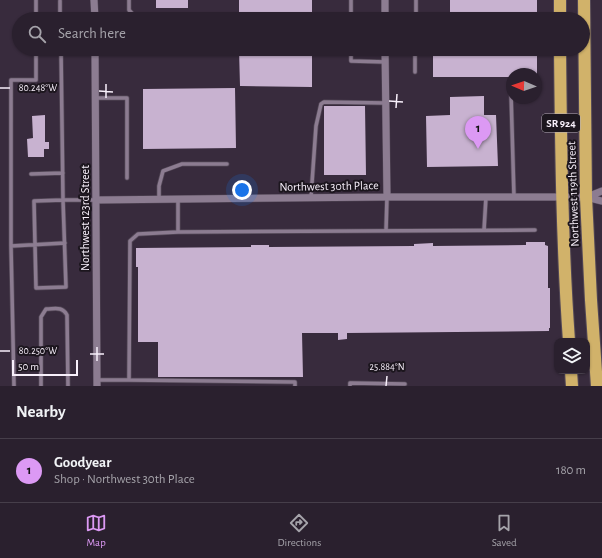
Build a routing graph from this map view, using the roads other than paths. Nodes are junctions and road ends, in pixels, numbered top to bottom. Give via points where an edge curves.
1 (36, 0) edge
2 (94, 0) edge
3 (129, 0) edge
4 (351, 0) edge
5 (385, 0) edge
6 (416, 0) edge
7 (560, 0) edge
8 (584, 0) edge
9 (60, 1) dead end
10 (36, 12) edge
11 (60, 12) edge
12 (95, 12) edge
13 (131, 12) edge
14 (351, 12) edge
15 (385, 12) edge
16 (416, 12) edge
17 (560, 12) edge
18 (584, 12) edge
19 (36, 56) edge
20 (61, 56) edge
21 (95, 56) edge
22 (351, 56) edge
23 (386, 56) edge
24 (415, 56) edge
25 (560, 56) edge
26 (585, 56) edge
27 (386, 62) junction
28 (415, 72) dead end
29 (95, 98) junction
30 (386, 103) junction
31 (511, 104) edge
32 (227, 164) dead end
33 (63, 173) junction
34 (31, 174) dead end
35 (127, 178) dead end
36 (602, 191) edge
37 (311, 197) junction
38 (387, 197) junction
39 (486, 197) junction
40 (514, 197) junction
41 (562, 197) junction
42 (586, 197) junction
43 (159, 199) junction
44 (178, 199) junction
45 (63, 200) junction
46 (96, 200) junction
47 (602, 201) edge
48 (484, 230) junction
49 (535, 230) dead end
50 (386, 231) junction
51 (178, 232) junction
52 (65, 243) junction
53 (11, 246) junction
54 (35, 246) junction
55 (569, 338) edge
56 (599, 366) edge
57 (571, 374) edge
58 (129, 380) junction
59 (97, 383) edge
60 (405, 384) dead end
61 (14, 386) edge
62 (41, 386) edge
63 (68, 386) edge
64 (295, 386) edge
65 (350, 386) edge
66 (572, 386) edge
67 (597, 386) edge

1 - 10 lane
2 - 12 street
3 - 13 lane
4 - 14 lane
5 - 15 street
6 - 16 lane
7 - 17 highway
8 - 18 highway, Northwest 119th Street / SR 924
9 - 11 lane
19 - 53 lane via 36,80 11,80
20 - 33 lane
21 - 29 street, Northwest 123rd Street
22 - 27 lane via 351,61
23 - 27 street
24 - 28 lane
25 - 41 highway, Northwest 119th Street / SR 924
26 - 42 highway, Northwest 119th Street / SR 924
27 - 30 street
29 - 35 lane via 127,98
29 - 46 street, Northwest 123rd Street
30 - 37 lane via 321,104 316,126
30 - 38 street
31 - 40 lane
32 - 43 lane via 182,164 163,171
33 - 34 lane
33 - 45 lane
36 - 42 street
37 - 38 street, Northwest 30th Place
37 - 44 street, Northwest 30th Place
38 - 39 street, Northwest 30th Place
38 - 50 lane
39 - 40 street, Northwest 30th Place
39 - 48 lane
40 - 41 street, Northwest 30th Place
41 - 42 street, Northwest 30th Place
41 - 55 highway, Northwest 119th Street / SR 924
42 - 47 street
42 - 56 highway, Northwest 119th Street / SR 924 via 591,300
43 - 44 street, Northwest 30th Place
43 - 46 street, Northwest 30th Place
44 - 51 lane
45 - 46 lane
45 - 52 lane
45 - 54 lane via 34,201
46 - 59 street, Northwest 123rd Street
48 - 49 lane
48 - 50 lane
50 - 51 lane
51 - 58 lane via 138,234 130,241
52 - 54 lane
52 - 54 lane via 66,287 36,288
53 - 54 lane
53 - 61 lane
56 - 67 highway, Northwest 119th Street / SR 924
57 - 66 highway
58 - 59 lane
58 - 64 lane via 295,382
60 - 65 lane via 350,383
62 - 63 lane via 40,317 46,309 61,308 67,315

